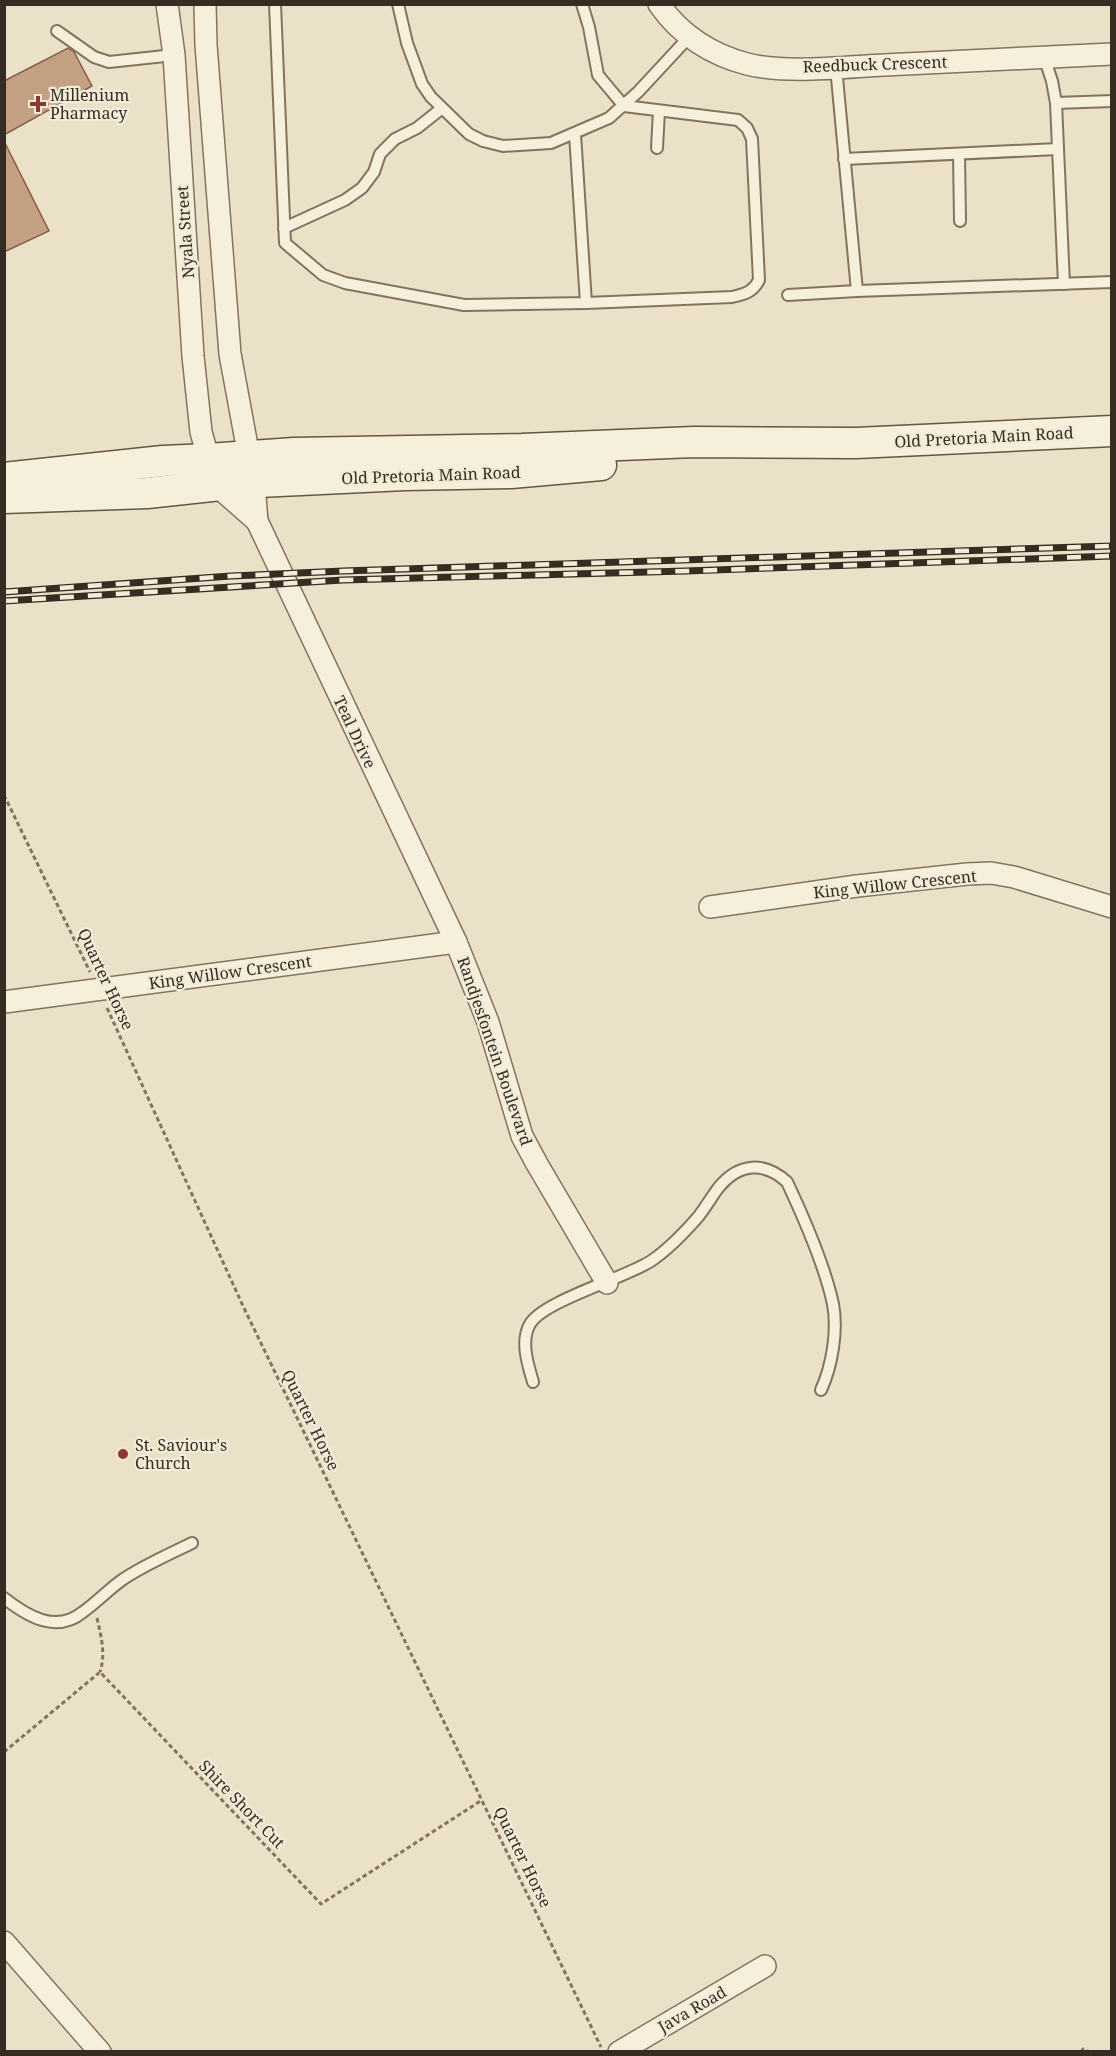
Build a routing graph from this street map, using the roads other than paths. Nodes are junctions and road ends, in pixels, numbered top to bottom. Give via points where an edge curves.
1 (167, 4) edge
2 (205, 4) edge
3 (275, 4) edge
4 (398, 4) edge
5 (582, 4) edge
6 (659, 4) edge
7 (57, 31) dead end
8 (689, 37) junction
9 (1112, 54) edge
10 (174, 55) junction
11 (1044, 57) junction
12 (836, 67) junction
13 (1112, 101) edge
14 (1056, 102) junction
15 (624, 106) junction
16 (441, 109) junction
17 (659, 111) junction
18 (575, 134) junction
19 (657, 148) dead end
20 (1058, 149) junction
21 (959, 154) junction
22 (844, 159) junction
23 (960, 221) dead end
24 (284, 228) junction
25 (1112, 282) edge
26 (1064, 284) junction
27 (857, 291) junction
28 (788, 295) dead end
29 (586, 303) junction
30 (1112, 431) edge
31 (251, 470) junction
32 (212, 472) junction
33 (4, 478) edge
34 (4, 498) edge
35 (257, 521) junction
36 (710, 907) dead end
37 (1112, 907) edge
38 (456, 942) junction
39 (4, 1002) edge
40 (607, 1283) junction
41 (533, 1382) dead end
42 (821, 1390) dead end
43 (192, 1543) dead end
44 (4, 1598) edge
45 (4, 1942) edge
46 (765, 1966) dead end
47 (100, 2052) edge
48 (619, 2052) edge

1 - 10 street, Nyala Street
2 - 31 street via 230,354
3 - 24 lane
4 - 16 lane via 422,84
5 - 15 lane via 598,75
6 - 8 street, Reedbuck Crescent
7 - 10 lane via 94,57 109,62
8 - 12 street, Reedbuck Crescent via 716,53 747,64
8 - 15 lane
9 - 11 street, Reedbuck Crescent
10 - 32 street, Nyala Street via 193,356 201,432
11 - 12 street, Reedbuck Crescent
11 - 14 lane
12 - 22 lane
13 - 14 lane
14 - 20 lane
15 - 17 lane
15 - 18 lane
16 - 18 lane via 469,134 494,145 551,144
16 - 24 lane via 380,154 362,189
17 - 19 lane
17 - 29 lane via 738,120 747,128 752,139 759,280 747,294 732,297
18 - 29 lane
20 - 21 lane
20 - 26 lane
21 - 22 lane
21 - 23 lane
22 - 27 lane
24 - 29 lane via 285,243 323,275 345,284 464,305
25 - 26 lane
26 - 27 lane
27 - 28 lane
30 - 31 main road, Old Pretoria Main Road via 856,443 818,457 597,465 511,473 394,476
31 - 32 main road, Old Pretoria Main Road
31 - 35 street, Teal Drive
32 - 33 main road, Old Pretoria Main Road via 163,461
32 - 34 main road, Old Pretoria Main Road via 147,493
32 - 35 street, Teal Drive
35 - 38 street, Teal Drive
36 - 37 street, King Willow Crescent via 991,873
38 - 39 street, King Willow Crescent
38 - 40 street, Randjesfontein Boulevard via 488,1022 522,1136
40 - 41 lane via 561,1301 530,1323 526,1355
40 - 42 lane via 662,1253 733,1174 756,1168 778,1174 787,1182 798,1207 833,1305 828,1374
43 - 44 lane via 131,1574 81,1615 63,1621 45,1622
45 - 47 street
46 - 48 street, Java Road

